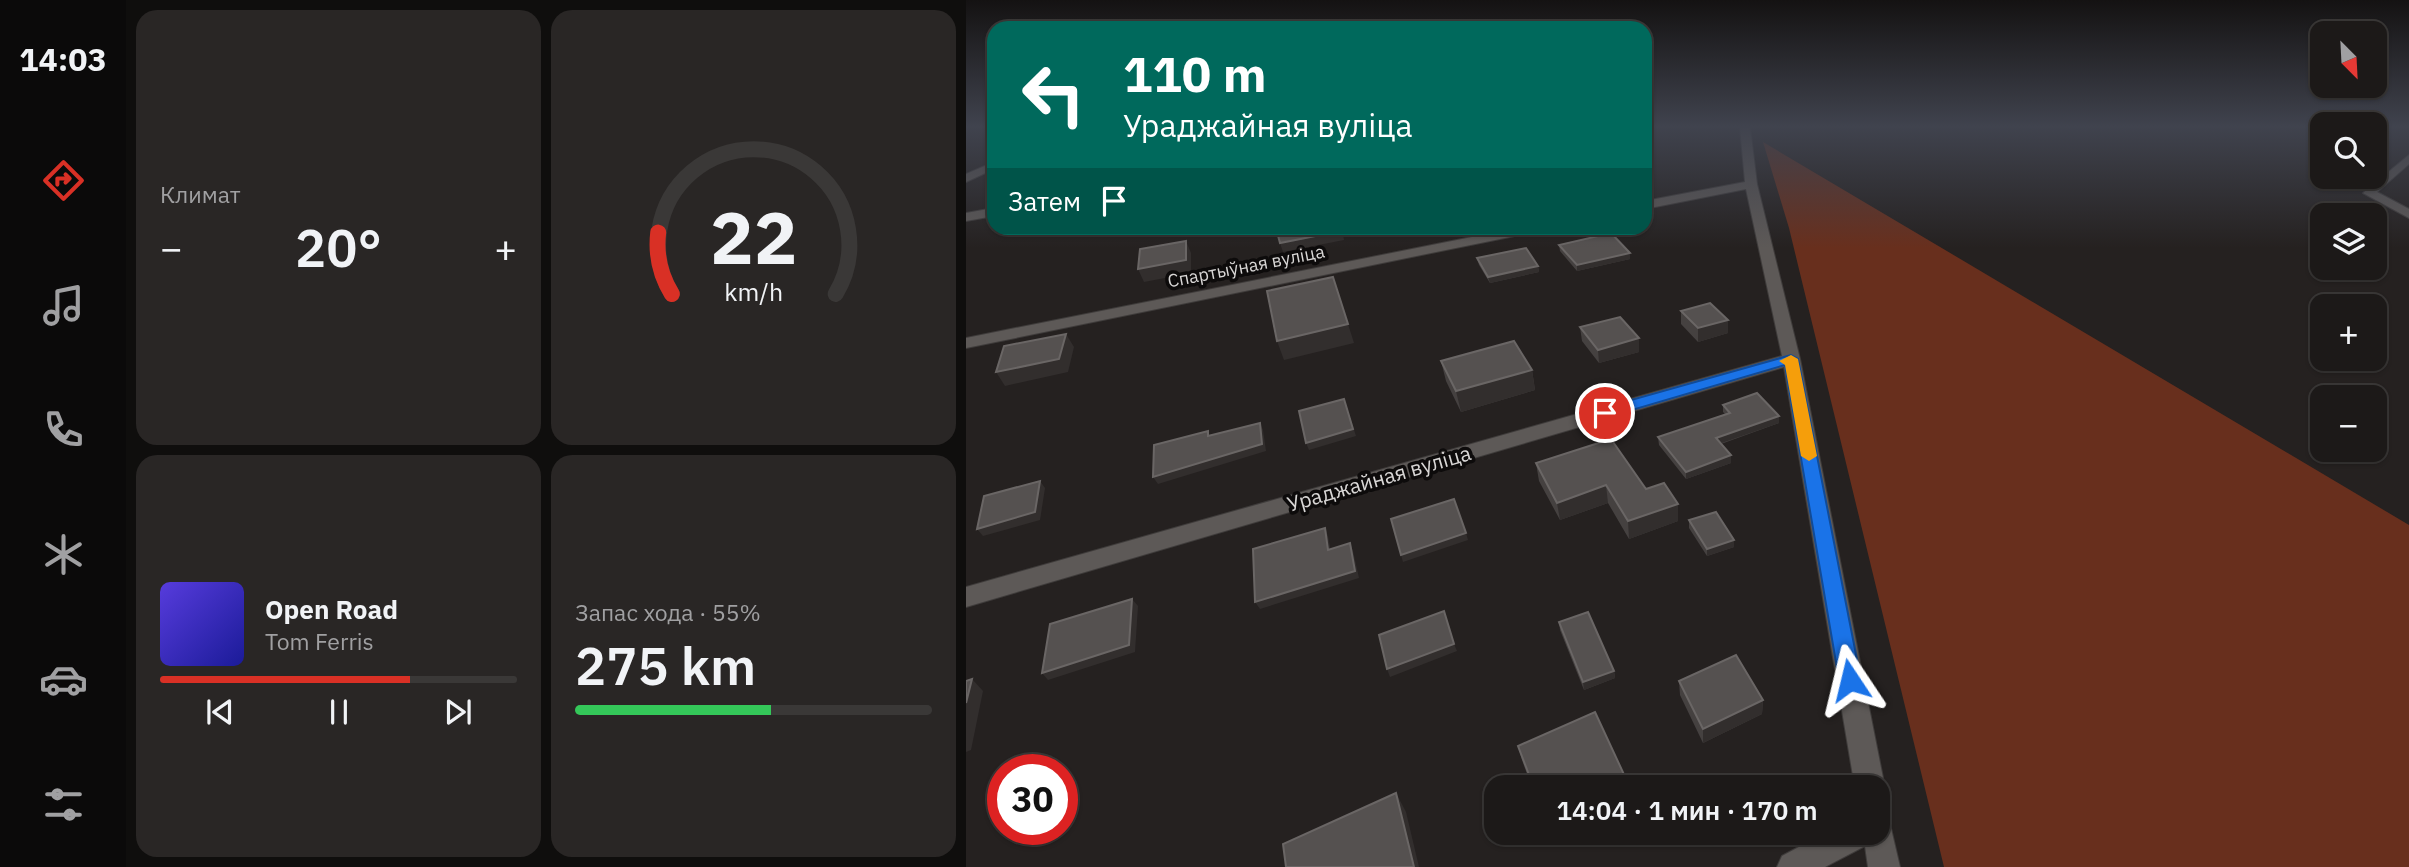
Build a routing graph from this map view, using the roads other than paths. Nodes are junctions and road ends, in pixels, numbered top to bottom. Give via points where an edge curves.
1 (1749, 167) edge
2 (2398, 167) edge
3 (987, 168) edge
4 (966, 178) edge
5 (1751, 184) junction
6 (1652, 204) edge
7 (987, 213) edge
8 (2409, 214) edge
9 (966, 217) edge
10 (1499, 235) edge
11 (966, 342) edge
12 (1791, 359) junction
13 (966, 597) edge
14 (1868, 775) edge
15 (1834, 845) edge
16 (1880, 845) edge
17 (1793, 867) edge
18 (1884, 867) edge

1 - 5 street
2 - 8 street via 2369,193
3 - 4 street
5 - 6 street
5 - 12 street
7 - 9 street
10 - 11 street, Спартыўная вуліца
12 - 13 street, Ураджайная вуліца
12 - 14 street
15 - 17 street
16 - 18 street

